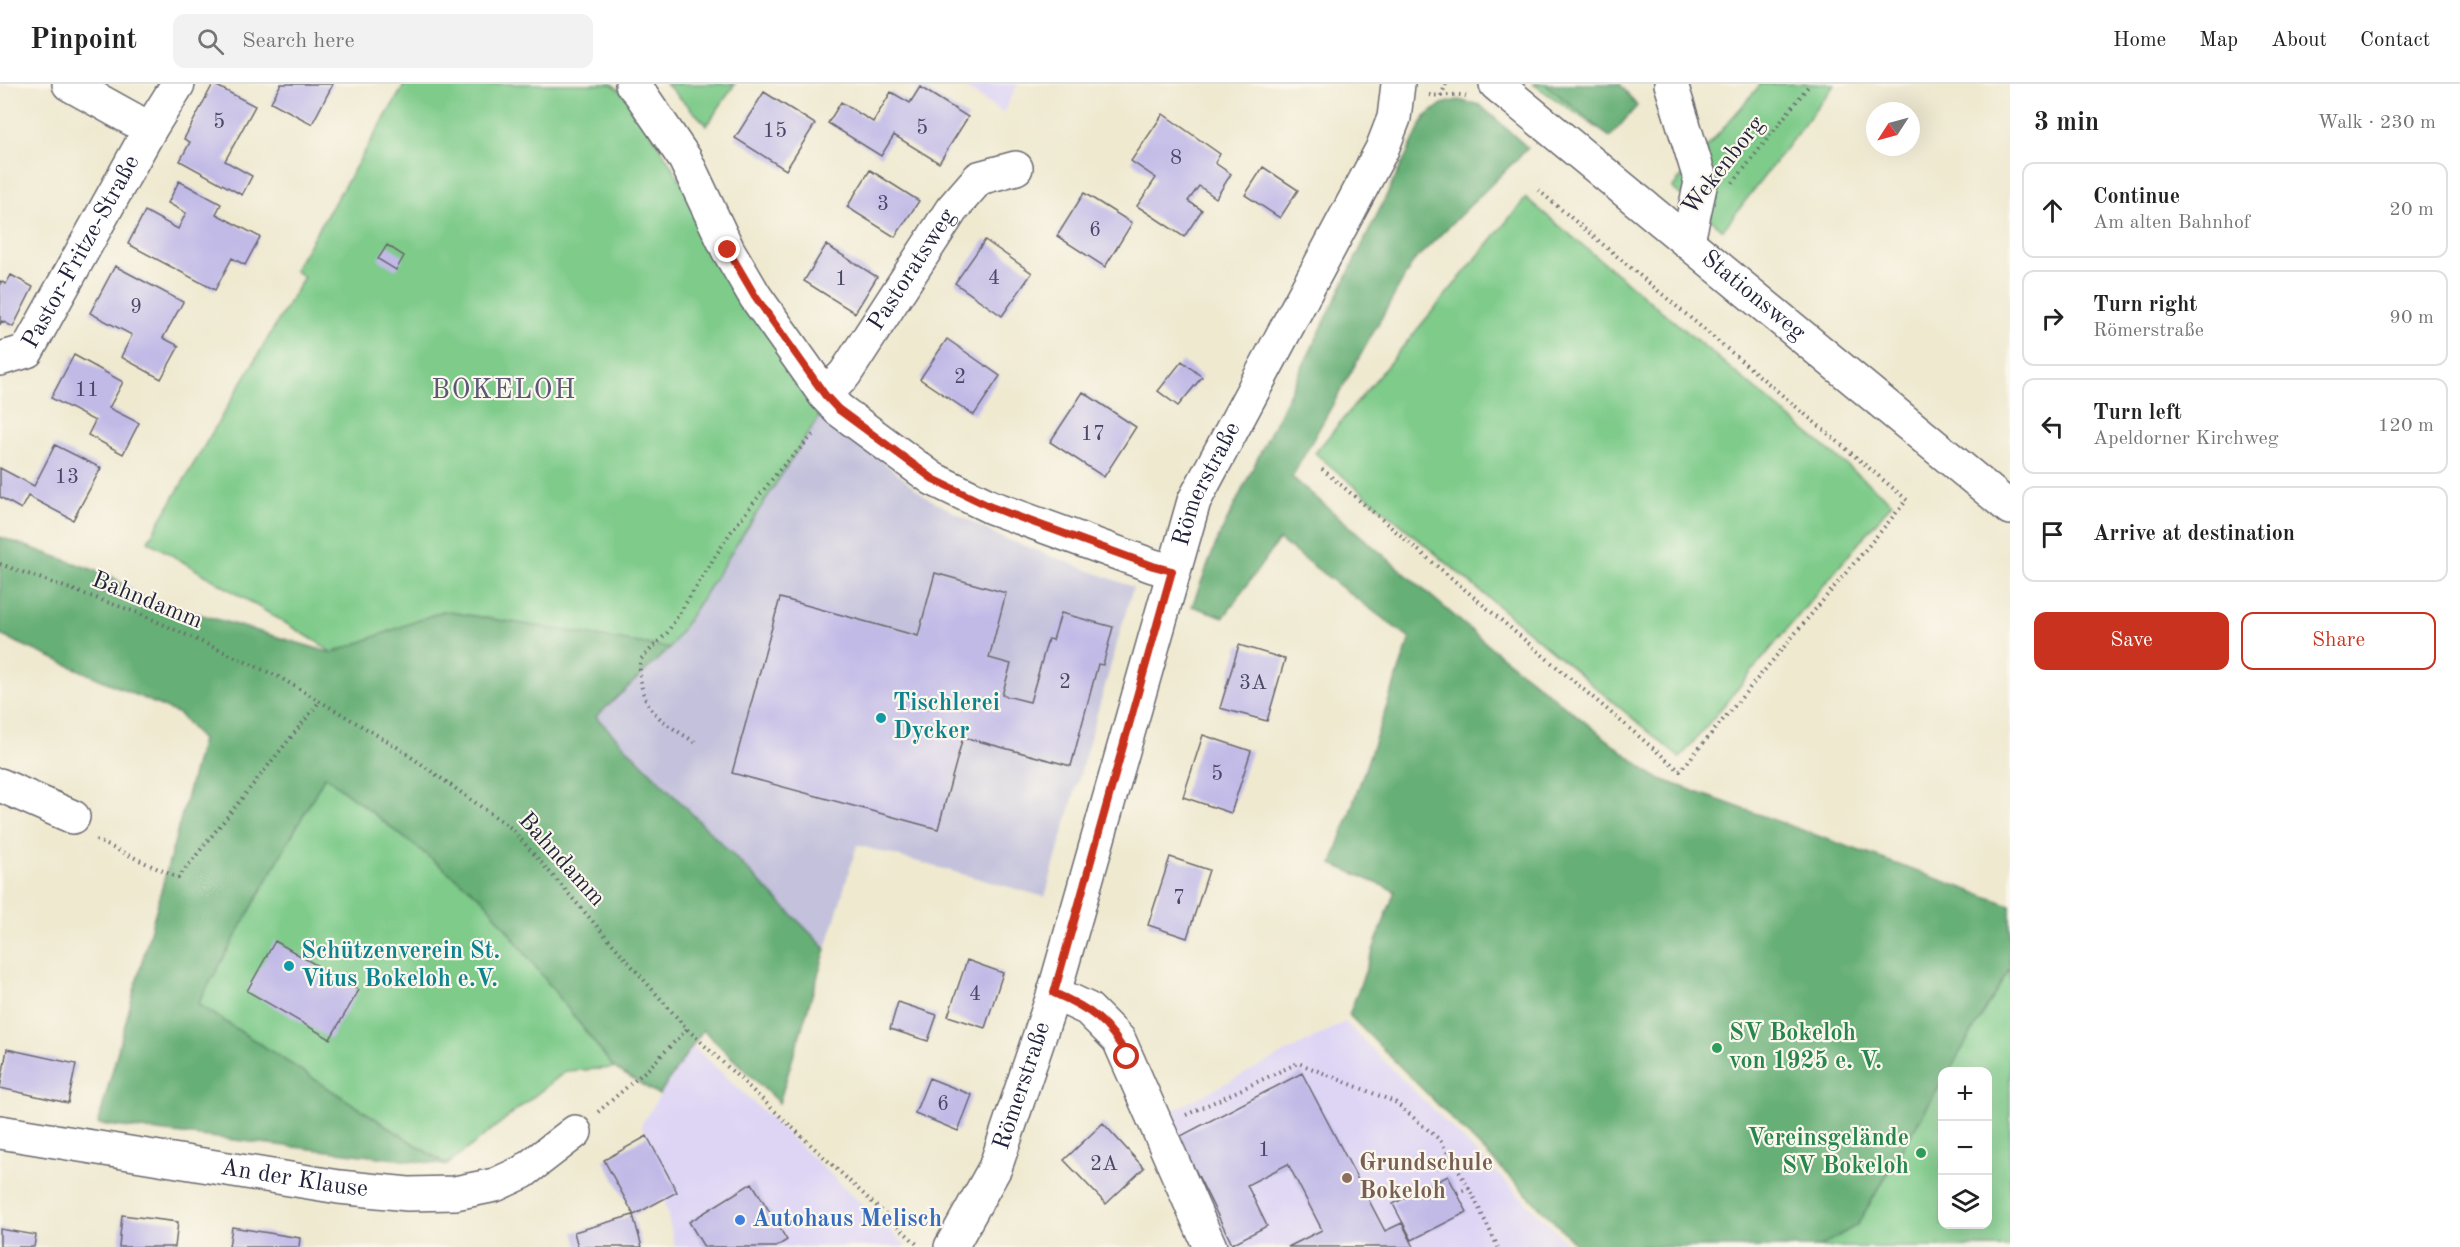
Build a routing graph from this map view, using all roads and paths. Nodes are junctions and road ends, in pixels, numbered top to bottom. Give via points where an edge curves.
1 (69, 84) edge
2 (178, 84) edge
3 (632, 84) edge
4 (1398, 84) edge
5 (1446, 84) edge
6 (1496, 84) edge
7 (1671, 84) edge
8 (1810, 84) edge
9 (1441, 96) dead end
10 (150, 129) junction
11 (1016, 168) dead end
12 (1731, 185) dead end
13 (1537, 189) dead end
14 (1688, 241) junction
15 (0, 359) edge
16 (832, 402) junction
17 (1322, 469) dead end
18 (2010, 507) edge
19 (0, 564) edge
20 (1172, 571) junction
21 (320, 701) junction
22 (695, 742) dead end
23 (0, 785) edge
24 (73, 817) joint
25 (1054, 993) junction
26 (687, 1029) junction
27 (1158, 1127) junction
28 (0, 1132) edge
29 (575, 1132) joint
30 (1469, 1188) junction
31 (1457, 1193) dead end
32 (920, 1247) edge
33 (951, 1247) edge
34 (1210, 1247) edge
35 (1498, 1247) edge

1 - 10 street, Pastor-Fritze-Straße
2 - 10 street, Pastor-Fritze-Straße
3 - 16 street via 685,159 728,250 755,296
4 - 20 street, Römerstraße via 1394,118 1382,149 1194,501
5 - 9 path
6 - 14 street, Stationsweg
7 - 14 street via 1701,182
8 - 12 path, Wekenborg
10 - 15 street, Pastor-Fritze-Straße via 27,351
11 - 16 street, Pastoratsweg via 979,178 952,209 845,374
13 - 17 path via 1907,500 1680,771
14 - 18 street, Stationsweg
16 - 20 street via 933,479 991,507
16 - 22 path via 730,533 667,633 640,660 639,682 648,706 670,727
19 - 21 path, Bahndamm via 138,614 279,677
20 - 25 street, Römerstraße
21 - 24 path via 177,878 74,830
21 - 26 path, Bahndamm via 397,747 511,828
23 - 24 street
25 - 27 street via 1089,1009 1119,1040
25 - 33 street, Römerstraße via 995,1168
26 - 29 path
26 - 32 path, Bahndamm
27 - 30 path via 1298,1063 1395,1102 1440,1140
27 - 34 street
28 - 29 street, An der Klause via 339,1187 408,1194 455,1193 495,1185 523,1172
30 - 31 path
30 - 35 path

